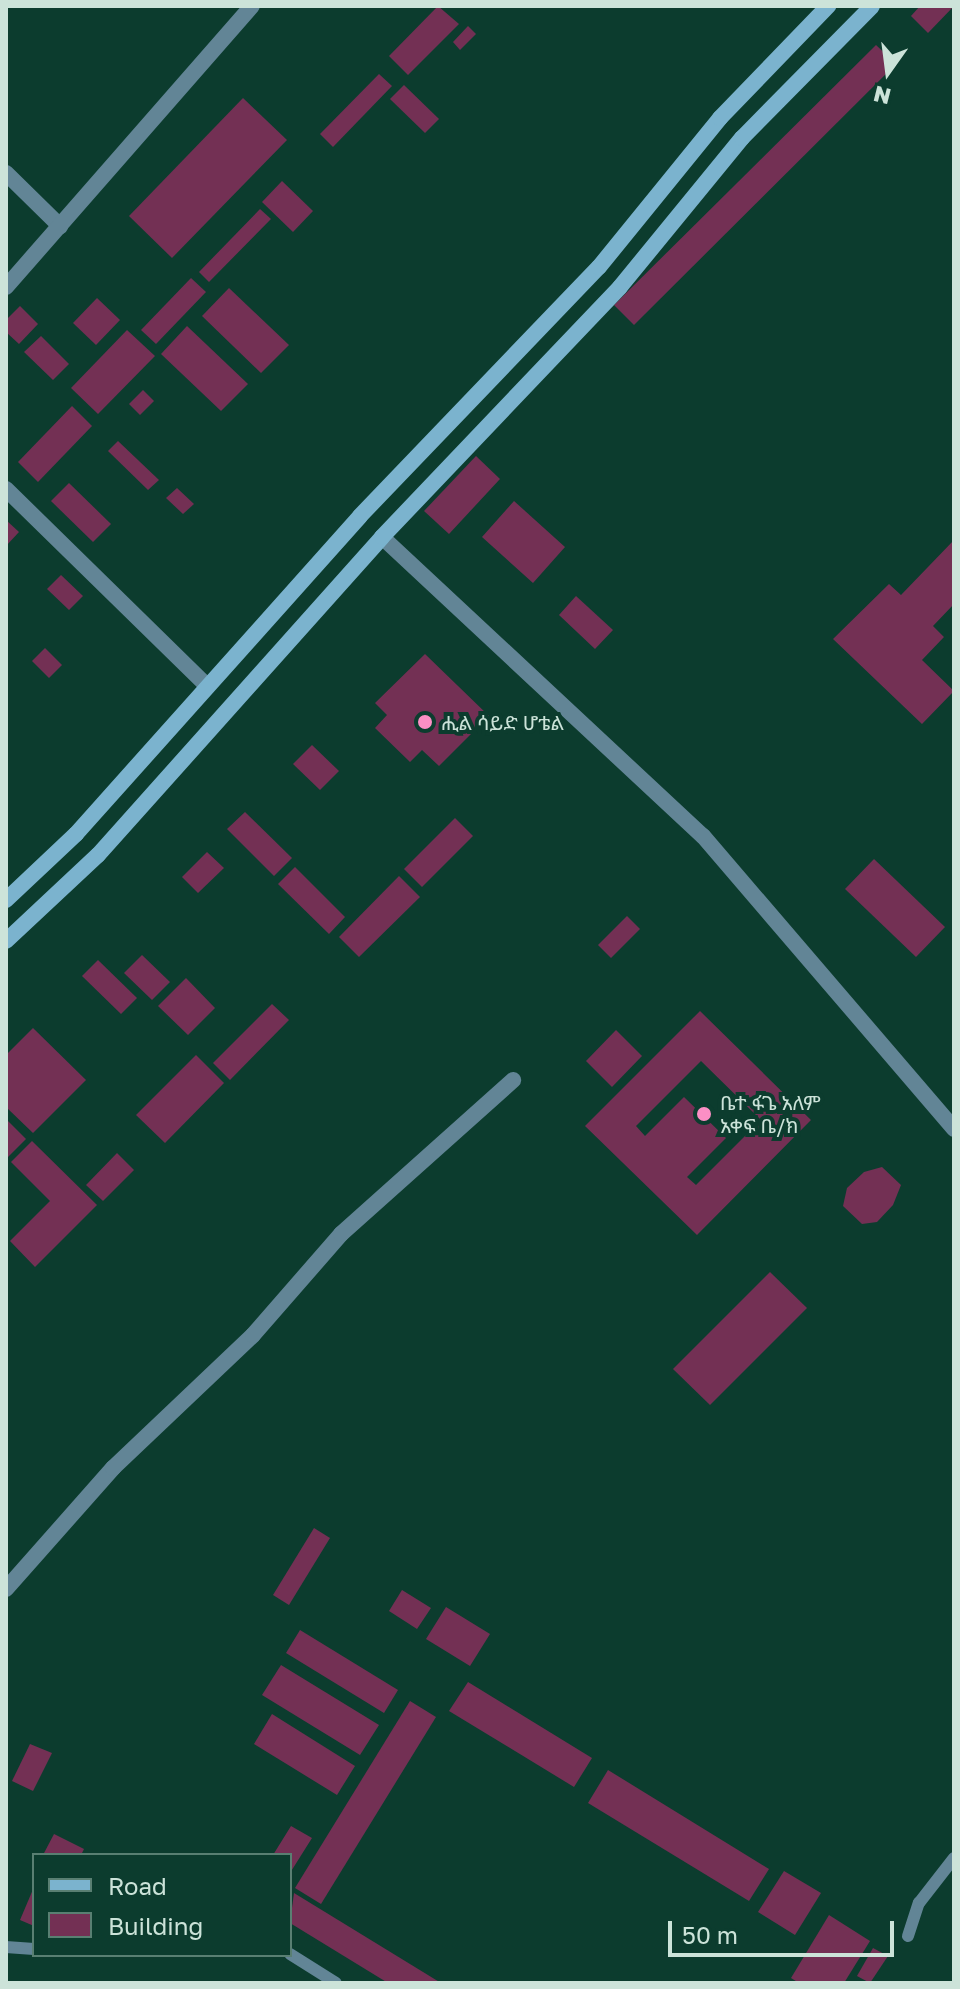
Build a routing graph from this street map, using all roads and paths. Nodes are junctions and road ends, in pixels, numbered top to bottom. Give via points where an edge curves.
1 (252, 6) edge
2 (828, 6) edge
3 (872, 6) edge
4 (6, 173) edge
5 (60, 226) junction
6 (6, 287) edge
7 (6, 489) edge
8 (382, 537) junction
9 (207, 686) junction
10 (6, 900) edge
11 (6, 941) edge
12 (513, 1080) dead end
13 (954, 1129) edge
14 (6, 1589) edge
15 (954, 1858) edge
16 (908, 1936) dead end
17 (6, 1947) edge
18 (32, 1949) edge
19 (292, 1955) edge
20 (336, 1983) edge

1 - 5 street
2 - 9 main road via 720,118 599,267 360,516
3 - 8 main road via 742,138 620,287
4 - 5 street
5 - 6 street
7 - 9 street
8 - 11 main road via 98,855
8 - 13 street via 703,836
9 - 10 main road via 76,834
12 - 14 street via 341,1234 253,1335 113,1468
15 - 16 lane via 919,1903
17 - 18 lane
19 - 20 lane

